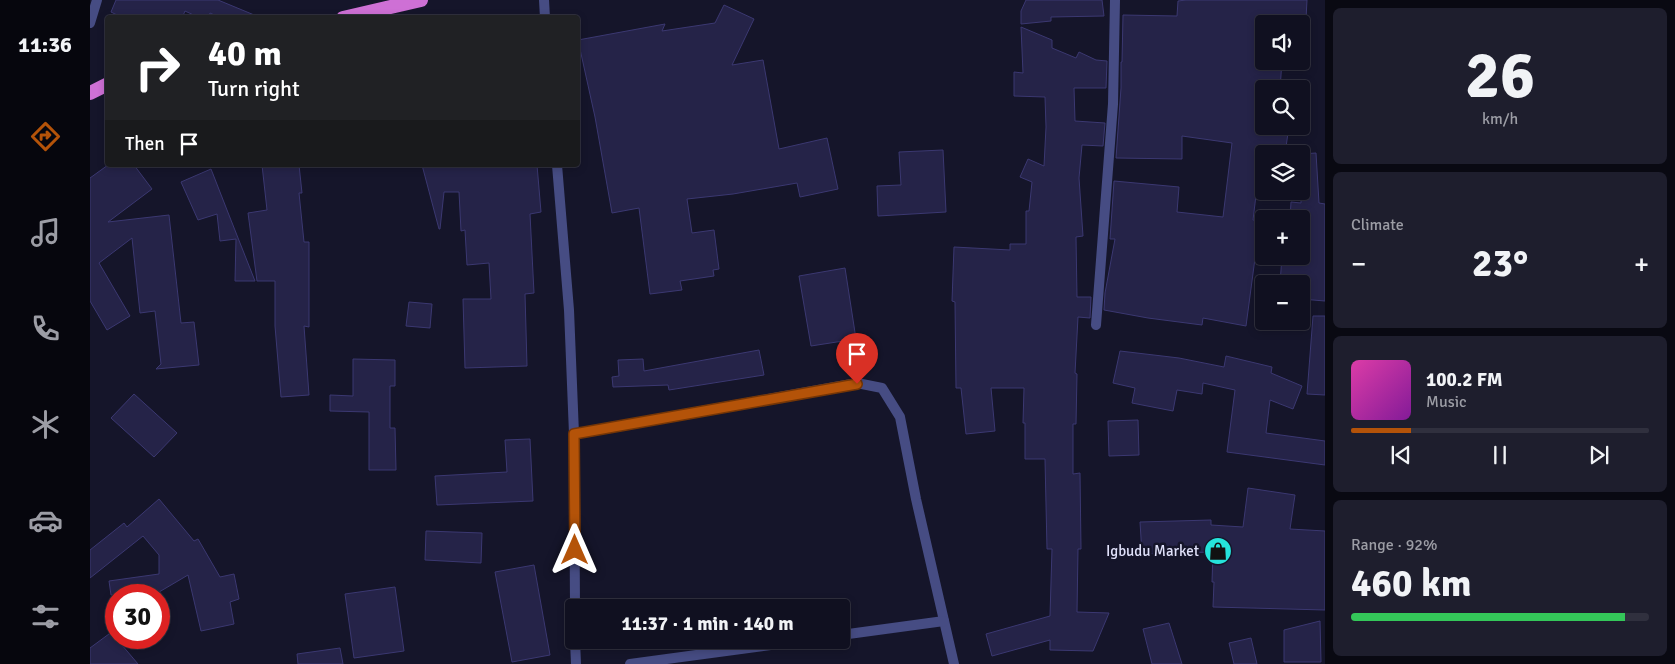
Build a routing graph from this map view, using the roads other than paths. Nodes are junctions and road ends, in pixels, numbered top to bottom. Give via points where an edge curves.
1 (97, 0) edge
2 (421, 0) edge
3 (544, 0) edge
4 (1115, 0) edge
5 (356, 15) edge
6 (545, 15) edge
7 (90, 23) edge
8 (105, 86) edge
9 (90, 93) edge
10 (557, 167) edge
11 (1096, 325) dead end
12 (574, 434) junction
13 (575, 599) edge
14 (944, 622) junction
15 (850, 634) edge
16 (575, 649) edge
17 (741, 649) edge
18 (576, 664) edge
19 (630, 664) edge
20 (954, 664) edge

1 - 7 street
2 - 5 highway
3 - 6 street
4 - 11 street via 1113,104
8 - 9 highway
10 - 12 street via 569,310
12 - 13 street
12 - 14 street via 857,384 882,388 900,417
14 - 15 street
14 - 20 street
16 - 18 street
17 - 19 street

